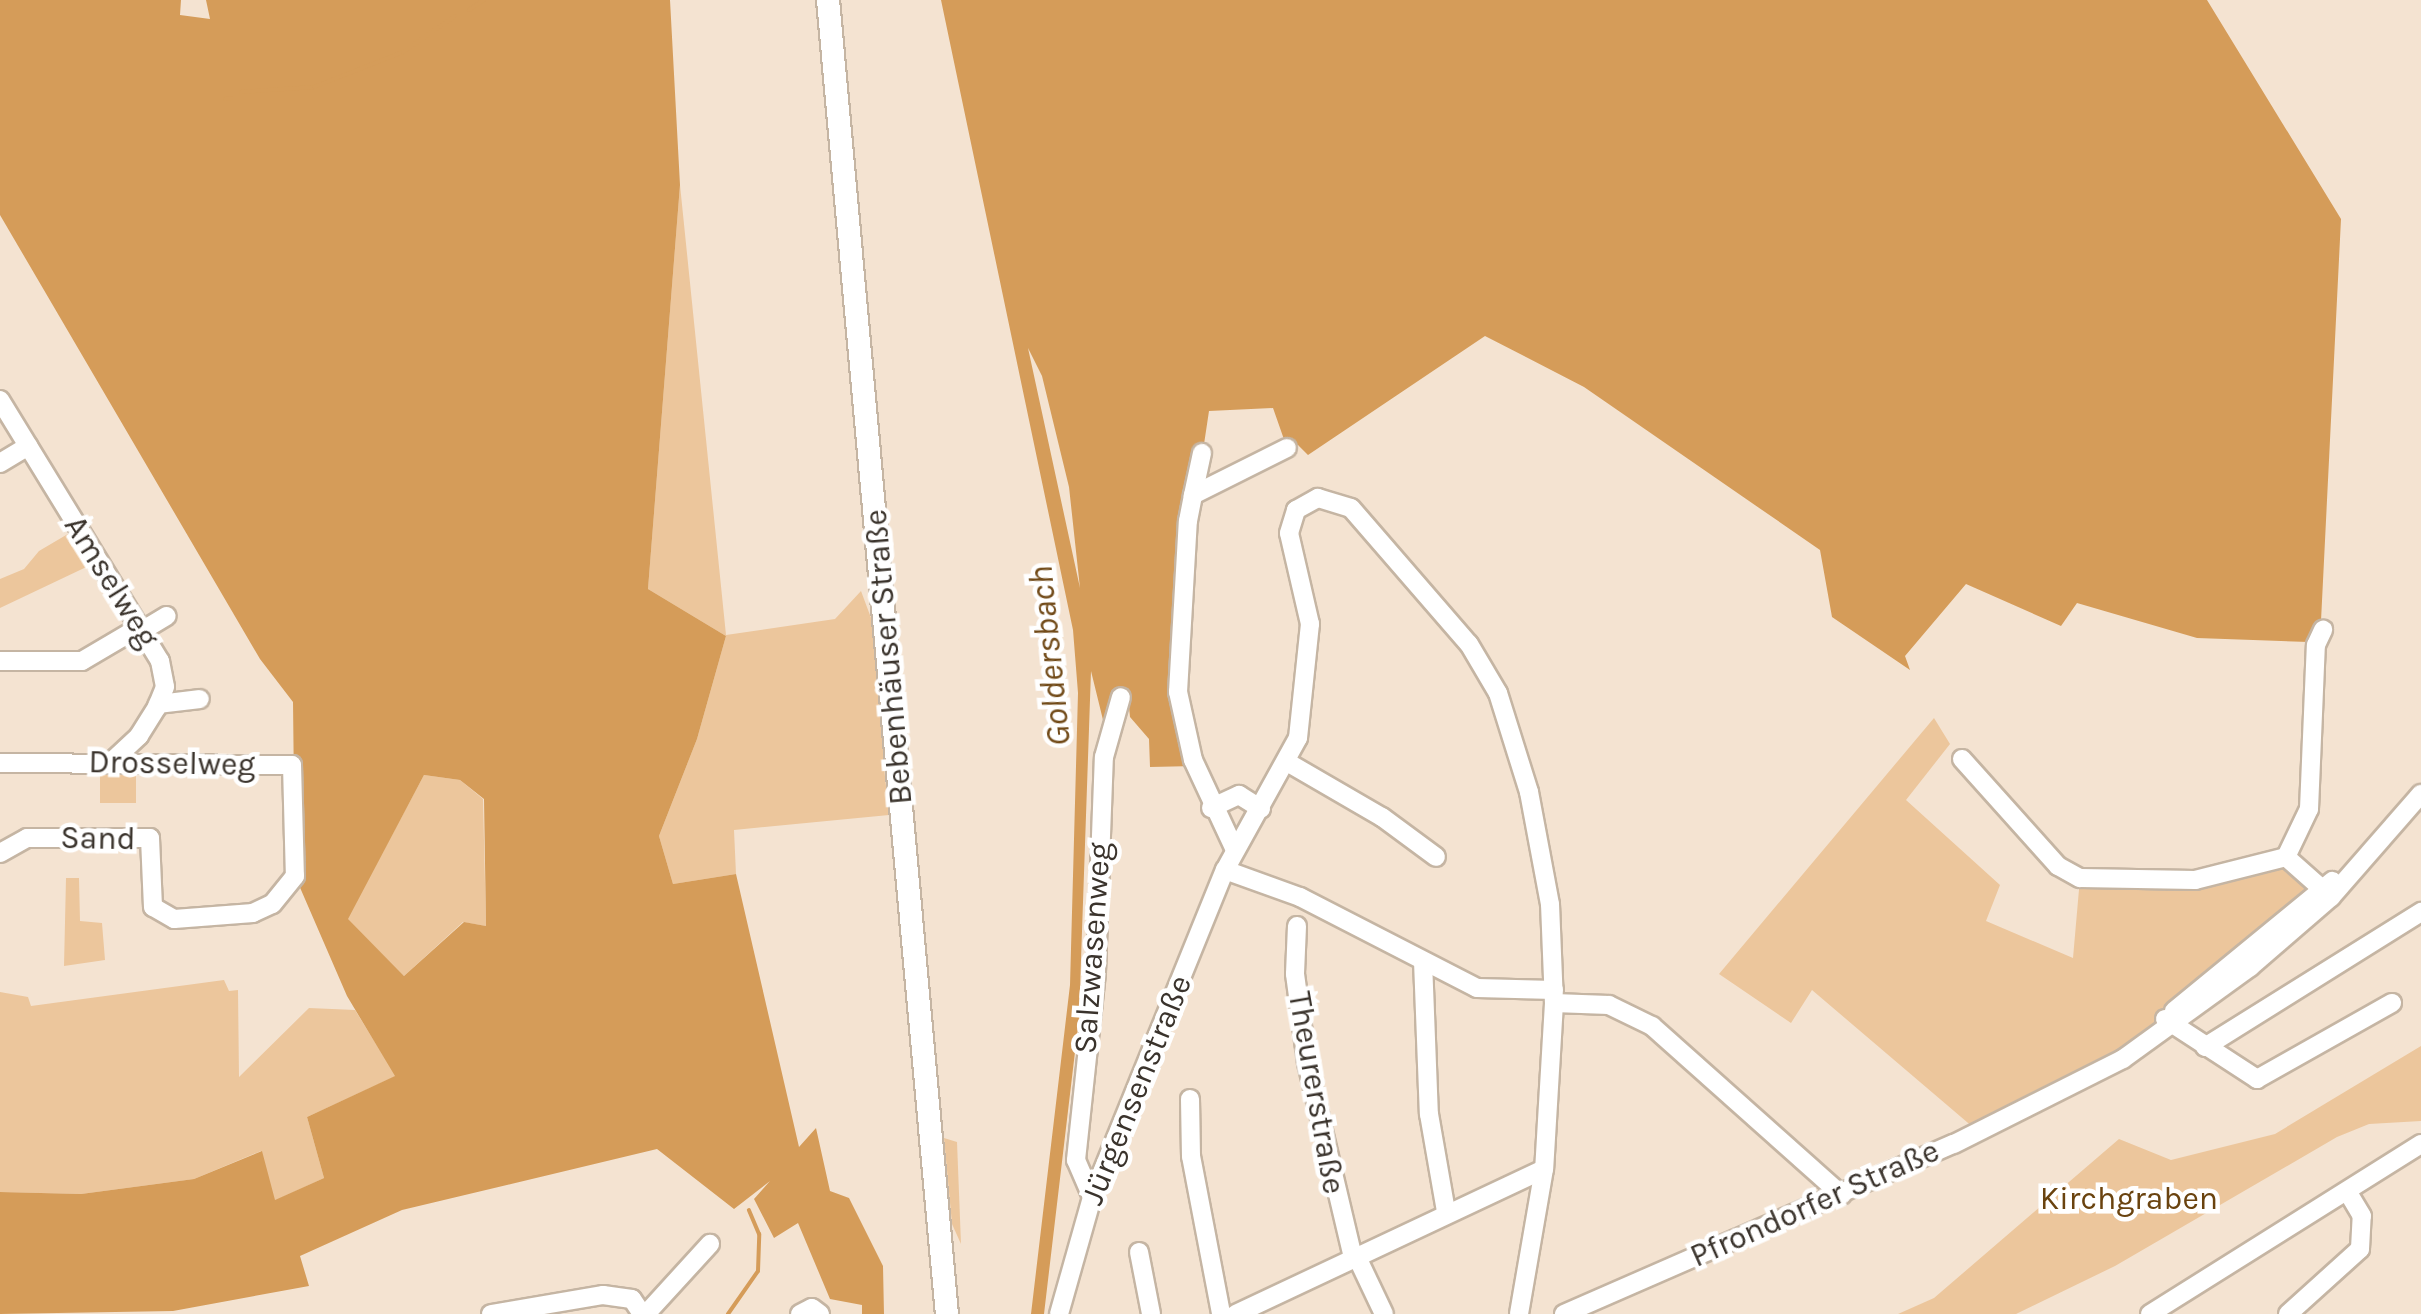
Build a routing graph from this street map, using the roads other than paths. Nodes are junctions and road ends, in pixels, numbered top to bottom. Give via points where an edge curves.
1 (828, 0) edge
2 (0, 400) edge
3 (28, 446) junction
4 (1287, 448) dead end
5 (1202, 454) dead end
6 (0, 463) edge
7 (1193, 494) junction
8 (167, 616) dead end
9 (139, 630) junction
10 (2323, 630) dead end
11 (0, 661) edge
12 (1121, 697) dead end
13 (200, 699) dead end
14 (158, 704) junction
15 (1962, 759) dead end
16 (1287, 762) junction
17 (0, 763) edge
18 (110, 763) junction
19 (2421, 793) edge
20 (1212, 808) junction
21 (1261, 809) junction
22 (1235, 850) junction
23 (0, 853) edge
24 (2286, 856) junction
25 (1436, 857) dead end
26 (1226, 870) junction
27 (295, 876) joint
28 (2327, 893) junction
29 (2421, 912) edge
30 (1297, 926) dead end
31 (1425, 962) junction
32 (1554, 997) junction
33 (2392, 1002) dead end
34 (2168, 1023) junction
35 (2206, 1046) junction
36 (1190, 1099) dead end
37 (2421, 1144) edge
38 (1544, 1168) junction
39 (2349, 1194) junction
40 (1842, 1195) junction
41 (1092, 1198) junction
42 (1446, 1211) junction
43 (710, 1244) dead end
44 (1139, 1252) dead end
45 (1354, 1256) junction
46 (491, 1314) edge
47 (644, 1314) edge
48 (800, 1314) edge
49 (820, 1314) edge
50 (947, 1314) edge
51 (1059, 1314) edge
52 (1150, 1314) edge
53 (1221, 1314) edge
54 (1236, 1314) edge
55 (1384, 1314) edge
56 (1519, 1314) edge
57 (1564, 1314) edge
58 (2150, 1314) edge
59 (2288, 1314) edge

1 - 50 main road, Bebenhäuser Straße
2 - 3 street, Amselweg
3 - 6 street
3 - 9 street, Amselweg
4 - 7 street
5 - 7 street
7 - 20 street via 1176,662 1192,760
8 - 9 street
9 - 11 street via 82,661
9 - 14 street, Amselweg via 164,678
10 - 24 street via 2316,644 2309,809
12 - 41 street, Salzwasenweg via 1104,757 1096,972 1076,1160
13 - 14 street
14 - 18 street via 139,736
15 - 24 street via 2058,866 2080,878 2195,880
16 - 21 street, Jürgensenstraße
16 - 25 street
16 - 32 street, Jürgensenstraße via 1298,738 1310,654 1289,532 1296,510 1318,498 1351,508 1469,644 1498,694 1550,904
17 - 18 street, Drosselweg
18 - 27 street, Drosselweg via 292,765
19 - 28 street, Pfrondorfer Straße
20 - 21 street via 1239,796
20 - 22 street
21 - 22 street, Jürgensenstraße
22 - 26 street, Jürgensenstraße
23 - 27 street, Sand via 28,838 150,838 153,907 174,918 253,913 272,904
24 - 28 street
26 - 31 street via 1300,897
26 - 41 street, Jürgensenstraße
28 - 34 street, Pfrondorfer Straße
29 - 35 street
30 - 45 street, Theurerstraße via 1295,974 1307,1063
31 - 32 street via 1477,988
31 - 42 street via 1429,1114
32 - 38 street, Jürgensenstraße
32 - 40 street via 1609,1005 1652,1026
33 - 35 street via 2264,1078 2246,1075
34 - 35 street
34 - 40 street, Pfrondorfer Straße via 2066,1092
36 - 53 street via 1191,1156
37 - 39 street
38 - 42 street
38 - 56 street, Jürgensenstraße
39 - 58 street
39 - 59 street via 2362,1216 2360,1249
40 - 57 street, Pfrondorfer Straße
41 - 51 street, Jürgensenstraße
42 - 45 street
43 - 47 street
44 - 52 street
45 - 54 street
45 - 55 street, Theurerstraße
46 - 47 street via 603,1295 632,1299
48 - 49 street via 812,1308

